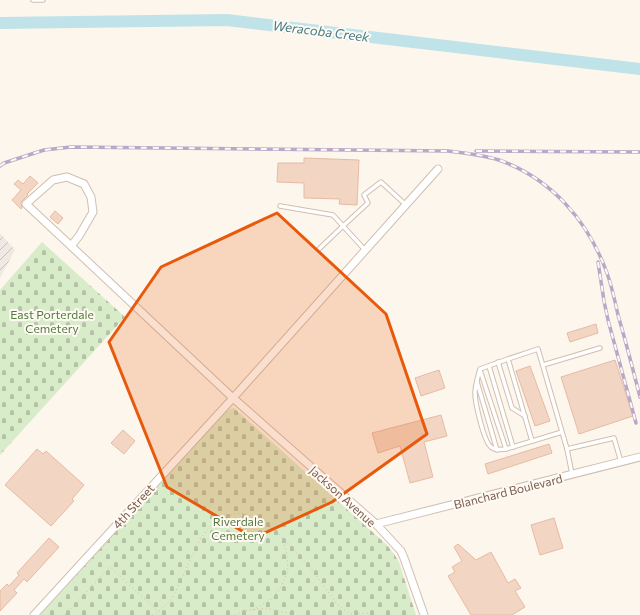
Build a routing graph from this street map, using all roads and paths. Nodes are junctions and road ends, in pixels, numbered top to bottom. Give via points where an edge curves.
1 (34, 0) edge
2 (43, 0) edge
3 (438, 169) dead end
4 (406, 205) junction
5 (280, 206) dead end
6 (342, 226) junction
7 (71, 246) junction
8 (319, 249) dead end
9 (365, 250) junction
10 (600, 348) dead end
11 (508, 359) junction
12 (498, 362) junction
13 (543, 365) junction
14 (489, 366) junction
15 (480, 369) junction
16 (476, 380) junction
17 (232, 398) junction
18 (525, 416) junction
19 (562, 432) junction
20 (532, 441) junction
21 (513, 447) junction
22 (506, 449) junction
23 (566, 449) junction
24 (497, 450) junction
25 (640, 457) edge
26 (621, 462) junction
27 (572, 474) junction
28 (376, 524) junction
29 (283, 539) junction
30 (253, 610) junction
31 (158, 612) junction
32 (34, 615) edge
33 (65, 615) edge
34 (152, 615) edge
35 (162, 615) edge
36 (235, 615) edge
37 (296, 615) edge
38 (374, 615) edge
39 (424, 615) edge

1 - 2 lane
3 - 4 street, 4th Street
4 - 6 lane via 381,182 364,195 368,203
4 - 9 street, 4th Street
5 - 6 lane via 333,215
6 - 8 lane
6 - 9 lane
7 - 7 street, Jackson Avenue via 26,204 53,180 67,177 84,184 92,197 93,212
7 - 17 street, Jackson Avenue
9 - 17 street, 4th Street
10 - 13 lane
11 - 12 lane
11 - 13 lane via 538,350
11 - 18 lane
12 - 14 lane
12 - 18 lane via 512,408
13 - 19 lane
14 - 15 lane
14 - 21 lane
15 - 16 lane
15 - 22 lane
16 - 24 lane
16 - 24 lane via 476,407 486,441 491,448
17 - 28 street, Jackson Avenue
17 - 32 street, 4th Street
18 - 20 lane
19 - 20 lane
19 - 23 lane
20 - 21 lane
21 - 22 lane
22 - 24 lane
23 - 26 lane via 614,438
23 - 27 lane
25 - 26 street, Blanchard Boulevard
26 - 27 street, Blanchard Boulevard
27 - 28 street, Blanchard Boulevard
28 - 39 street, Jackson Avenue via 401,551
29 - 30 path via 288,571 282,587 273,598
29 - 31 path via 261,518 241,513 224,516 211,525 200,539 172,599
29 - 38 path via 309,566 337,604 349,614
30 - 36 path
30 - 37 path via 266,608
31 - 33 path via 110,567
31 - 34 path
31 - 35 path

